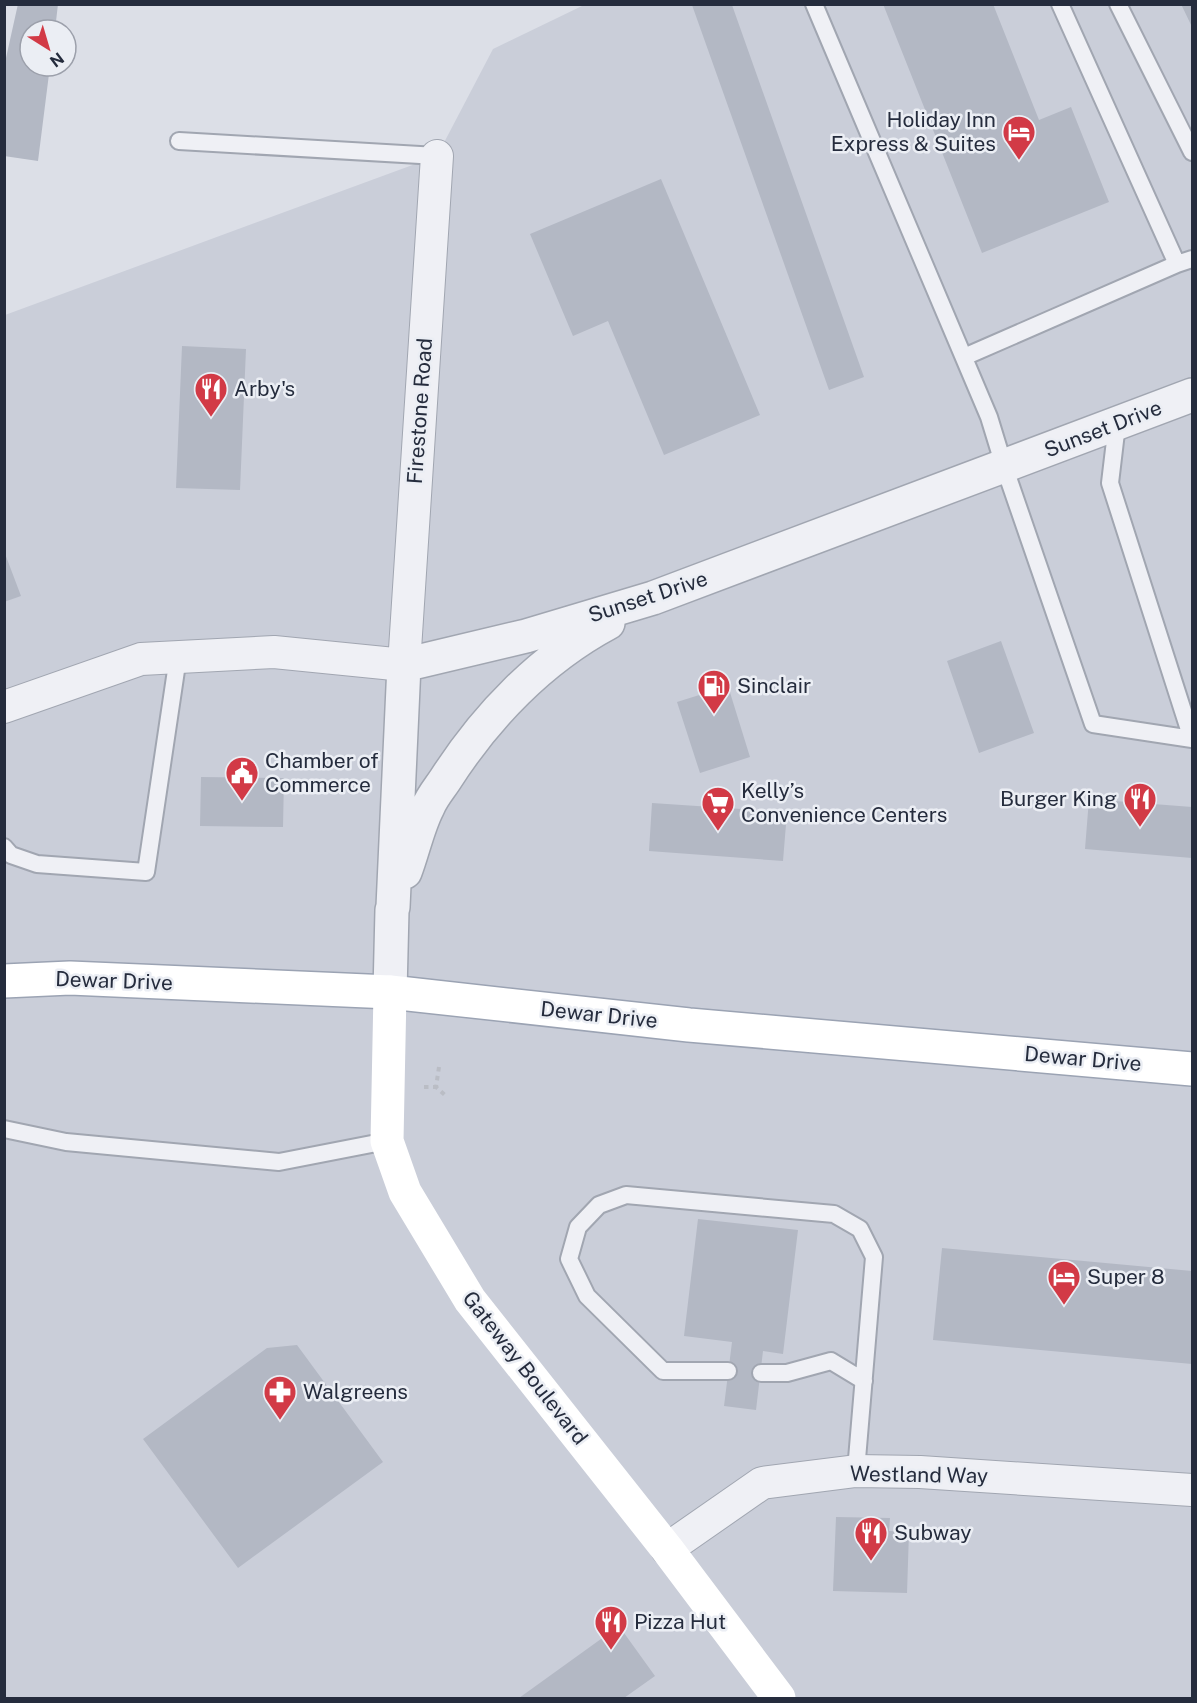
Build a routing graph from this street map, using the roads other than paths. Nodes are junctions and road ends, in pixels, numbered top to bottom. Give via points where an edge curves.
1 (814, 4) edge
2 (1060, 4) edge
3 (1118, 4) edge
4 (179, 141) dead end
5 (1192, 152) edge
6 (437, 156) joint
7 (1185, 261) edge
8 (964, 357) junction
9 (1192, 395) edge
10 (1117, 424) junction
11 (1004, 466) junction
12 (653, 598) junction
13 (178, 657) junction
14 (404, 665) junction
15 (4, 707) edge
16 (4, 847) edge
17 (393, 908) junction
18 (4, 981) edge
19 (390, 992) junction
20 (1192, 1069) edge
21 (4, 1129) edge
22 (387, 1141) junction
23 (728, 1371) dead end
24 (760, 1373) dead end
25 (864, 1381) junction
26 (856, 1472) junction
27 (1192, 1490) edge
28 (667, 1549) junction
29 (779, 1698) edge

1 - 8 lane
2 - 7 lane
3 - 5 lane
4 - 6 lane
6 - 14 street, Firestone Road
7 - 8 lane
8 - 11 lane via 990,417
9 - 10 street, Sunset Drive
10 - 11 street, Sunset Drive
10 - 11 lane via 1110,483 1192,739 1093,724
11 - 12 street, Sunset Drive
12 - 14 street, Sunset Drive via 526,636
12 - 17 street via 586,635 494,713 427,807
13 - 14 street via 274,652
13 - 15 street via 141,659
13 - 16 lane via 146,872 37,864 11,855
14 - 17 street
17 - 19 street
18 - 19 main road, Dewar Drive via 70,978
19 - 20 main road, Dewar Drive via 688,1025
19 - 22 main road, Gateway Boulevard
21 - 22 lane via 66,1142 279,1162
22 - 28 main road, Gateway Boulevard via 405,1192 471,1300
23 - 25 lane via 663,1371 587,1296 569,1259 578,1227 599,1205 626,1195 834,1214 860,1229 874,1257
24 - 25 lane via 787,1372 831,1361
25 - 26 lane
26 - 27 street, Westland Way via 920,1472
26 - 28 street, Westland Way via 762,1484
28 - 29 main road, Gateway Boulevard

